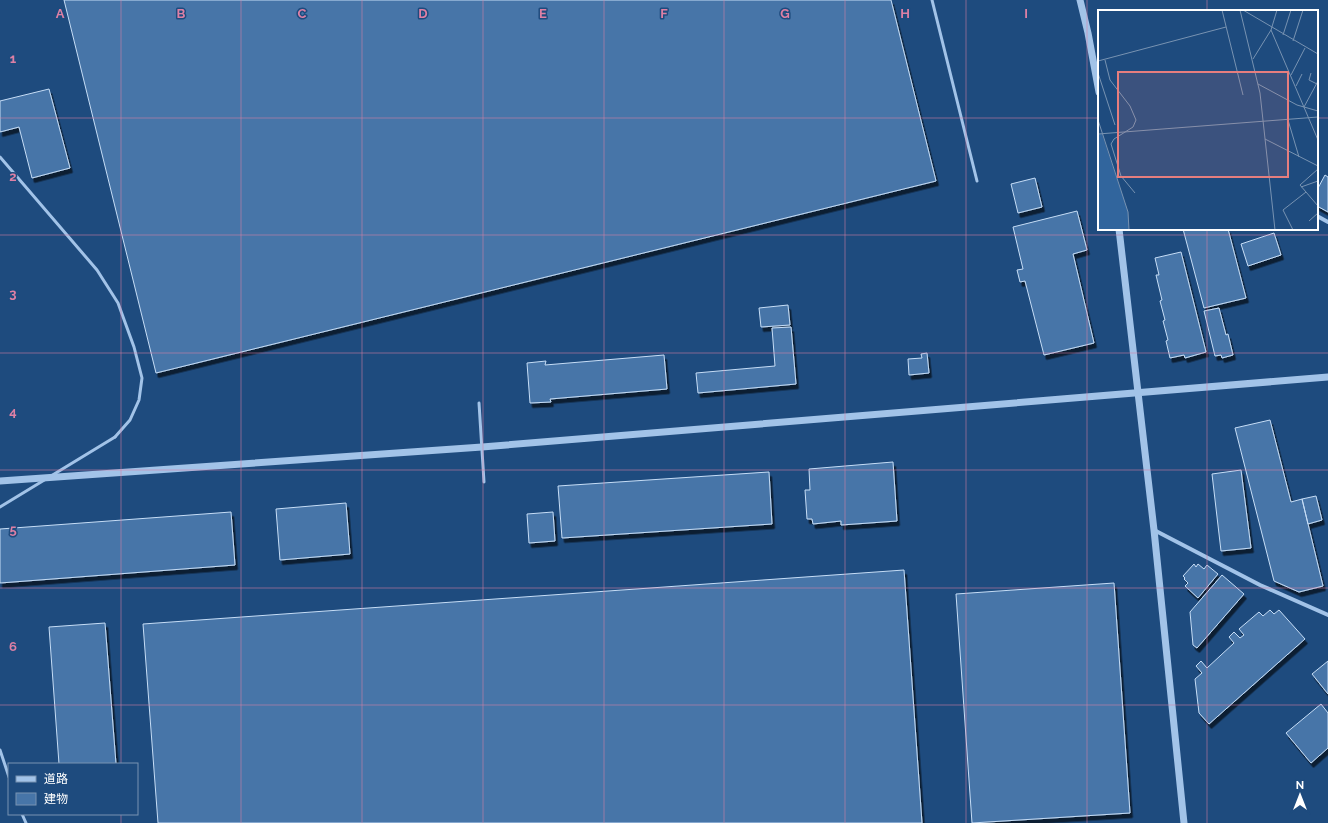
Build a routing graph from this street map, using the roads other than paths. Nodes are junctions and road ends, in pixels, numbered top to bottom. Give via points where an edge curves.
1 (932, 0) edge
2 (1080, 0) edge
3 (1098, 87) edge
4 (0, 157) edge
5 (977, 181) dead end
6 (1318, 217) edge
7 (1328, 222) edge
8 (1119, 230) edge
9 (1328, 377) edge
10 (1138, 392) junction
11 (479, 403) dead end
12 (482, 447) junction
13 (0, 481) edge
14 (484, 482) dead end
15 (0, 507) edge
16 (1154, 530) junction
17 (1328, 615) edge
18 (0, 750) edge
19 (8, 773) edge
20 (1184, 823) edge

1 - 5 lane
2 - 3 street
4 - 15 lane, bridge via 97,270 118,303 134,346 142,378 139,400 130,420 115,437
6 - 7 street
8 - 10 street
9 - 10 street
10 - 12 street
10 - 16 street
11 - 12 lane
12 - 13 street
12 - 14 lane
16 - 17 street via 1260,585
16 - 20 street
18 - 19 lane

